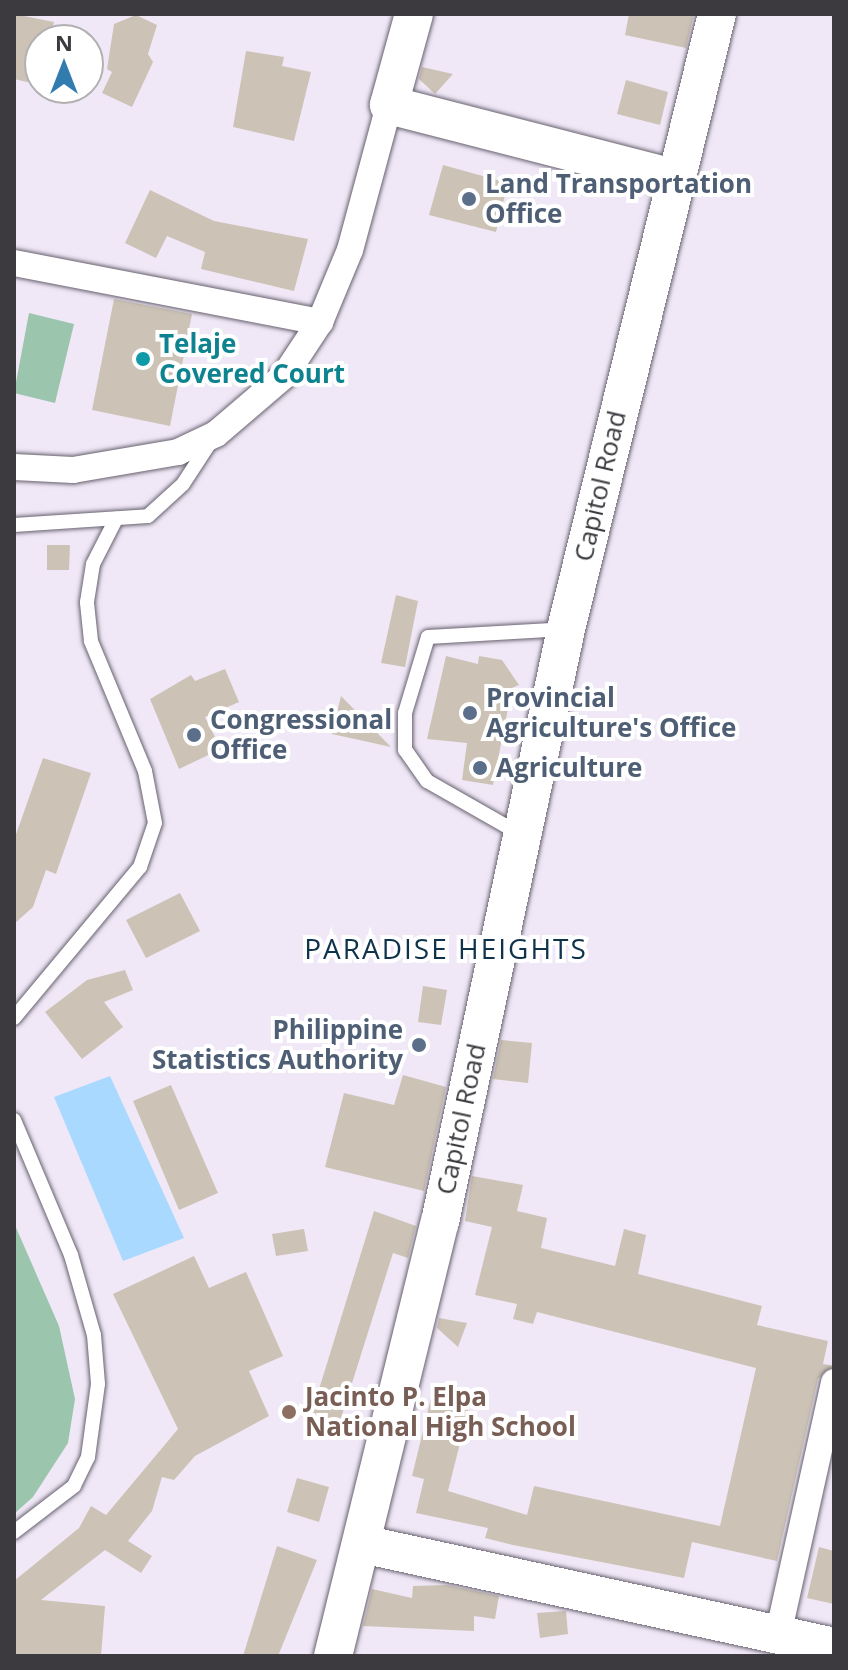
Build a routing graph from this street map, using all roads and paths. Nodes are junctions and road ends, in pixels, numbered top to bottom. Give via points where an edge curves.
1 (414, 14) edge
2 (717, 14) edge
3 (389, 105) junction
4 (673, 178) junction
5 (14, 263) edge
6 (320, 322) junction
7 (216, 434) junction
8 (14, 467) edge
9 (116, 519) junction
10 (14, 525) edge
11 (566, 629) junction
12 (520, 834) junction
13 (14, 1018) edge
14 (14, 1120) edge
15 (834, 1382) edge
16 (14, 1532) edge
17 (362, 1544) junction
18 (778, 1635) junction
19 (834, 1647) edge
20 (333, 1656) edge

1 - 3 main road
2 - 4 main road, Capitol Road
3 - 4 main road
3 - 6 street via 350,250
4 - 11 main road, Capitol Road
5 - 6 street
6 - 7 street via 285,375
7 - 8 street via 178,452 131,463 73,470
7 - 9 lane via 163,505 148,516
9 - 10 lane
9 - 13 lane via 93,564 87,602 91,641 145,771 155,823 140,867
11 - 12 main road, Capitol Road
11 - 12 lane via 428,637 405,713 405,750 427,781
12 - 17 main road, Capitol Road via 437,1237
14 - 16 lane via 71,1255 94,1335 98,1384 88,1457 74,1486
15 - 18 street
17 - 18 main road
17 - 20 main road, Capitol Road
18 - 19 main road

